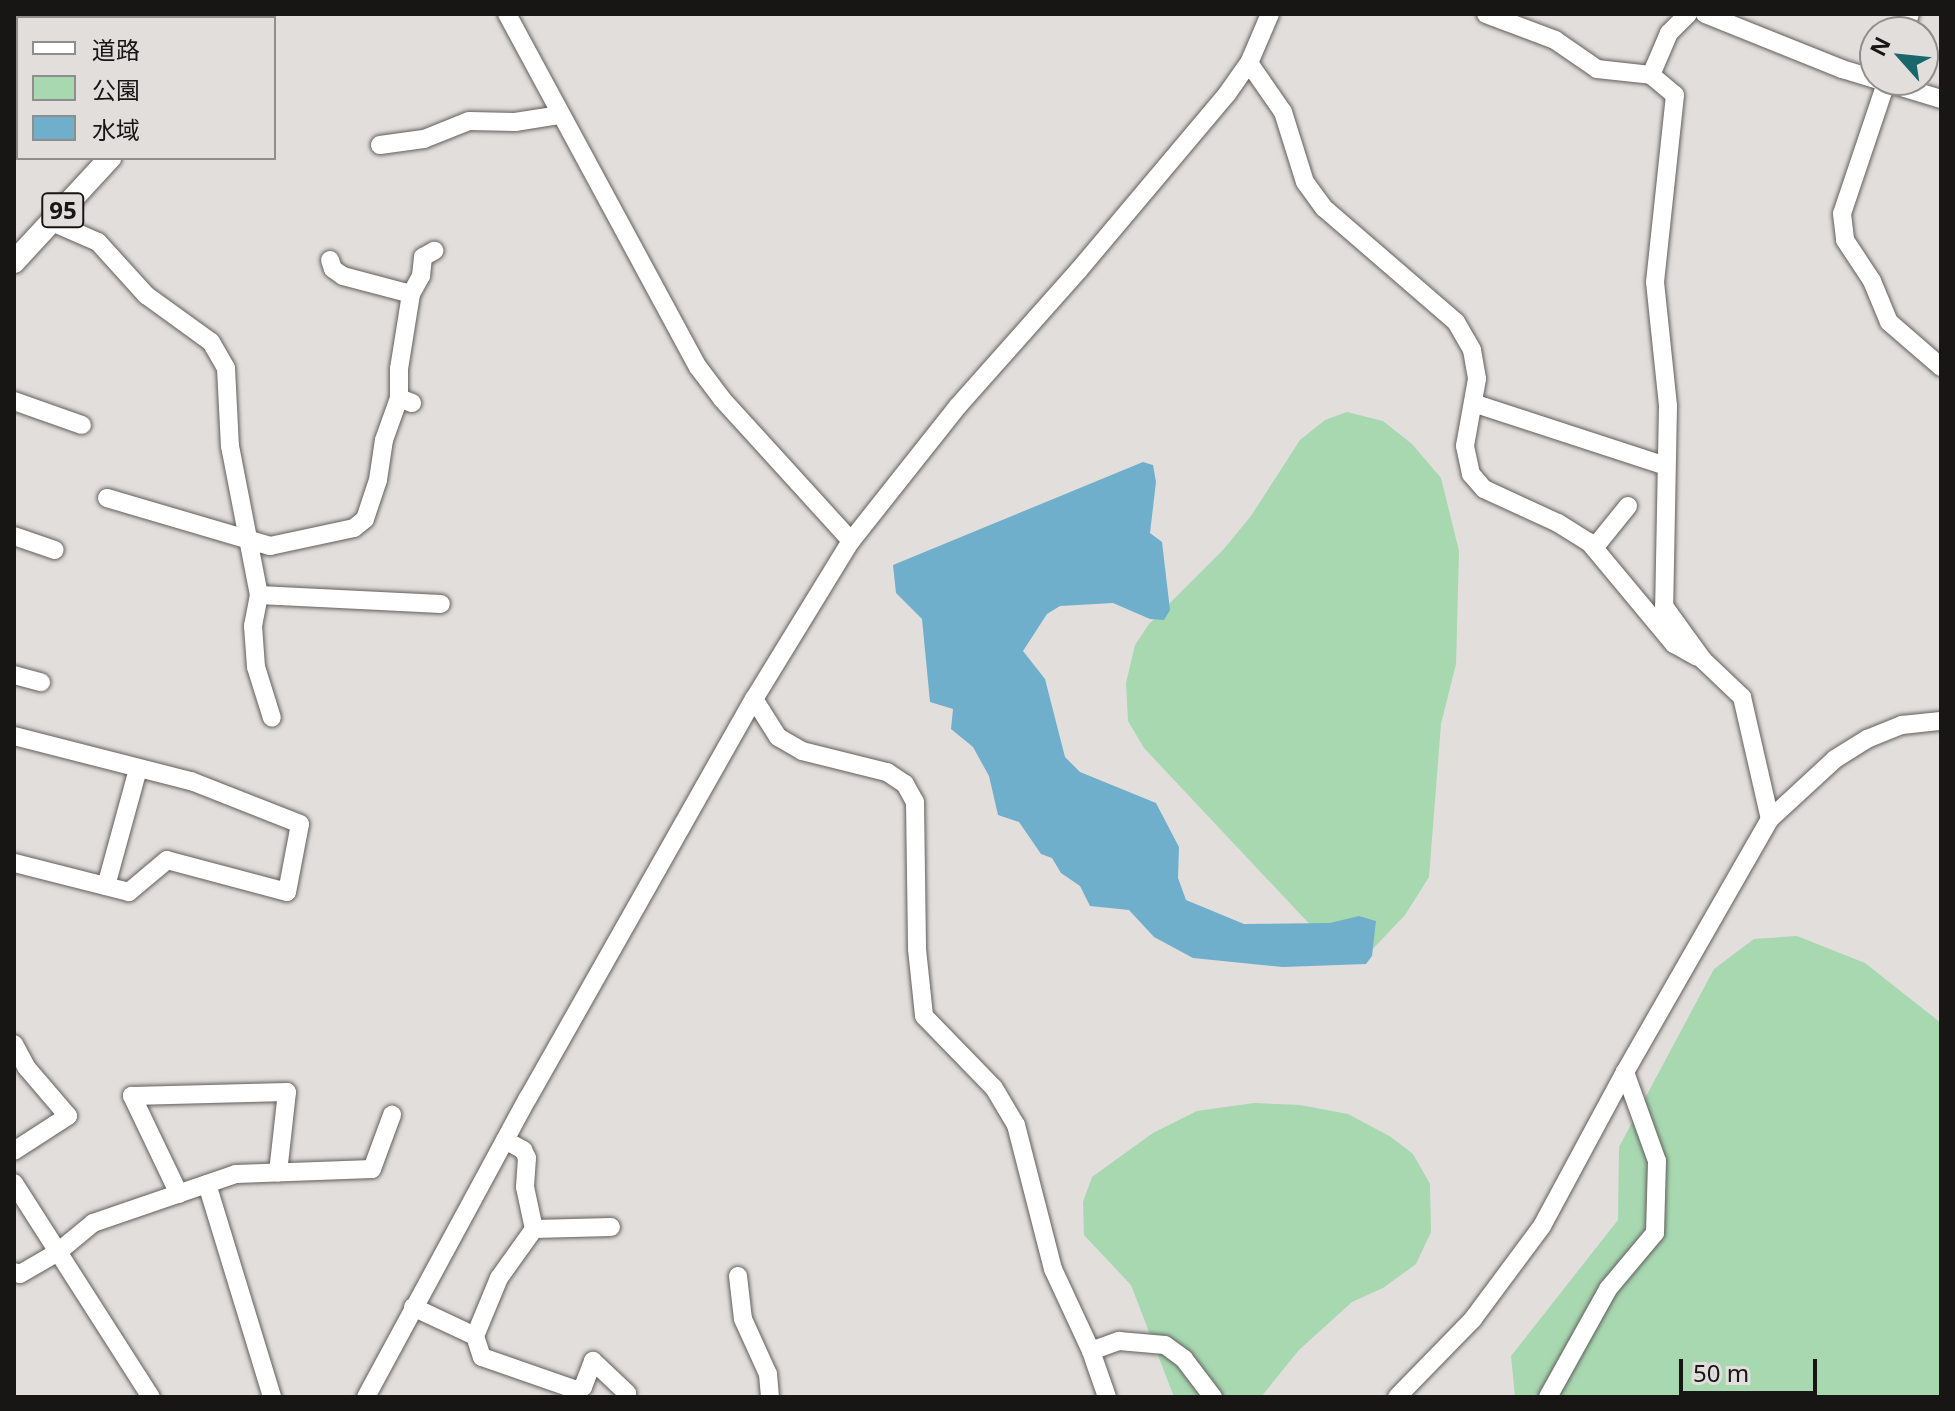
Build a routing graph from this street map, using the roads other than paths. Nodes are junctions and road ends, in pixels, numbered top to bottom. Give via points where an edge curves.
1 (507, 14) edge
2 (1270, 14) edge
3 (1486, 14) edge
4 (1688, 14) edge
5 (1705, 14) edge
6 (1249, 63) junction
7 (1859, 72) edge
8 (1651, 75) junction
9 (1881, 96) edge
10 (560, 115) junction
11 (380, 145) dead end
12 (108, 160) edge
13 (52, 222) junction
14 (434, 251) dead end
15 (330, 260) dead end
16 (14, 262) edge
17 (411, 294) junction
18 (1941, 367) edge
19 (14, 401) edge
20 (1473, 403) junction
21 (82, 425) dead end
22 (1666, 466) junction
23 (107, 498) dead end
24 (1628, 506) dead end
25 (14, 536) edge
26 (851, 541) junction
27 (249, 542) junction
28 (1594, 548) junction
29 (55, 550) dead end
30 (259, 595) junction
31 (441, 604) dead end
32 (1703, 660) junction
33 (14, 675) edge
34 (41, 682) dead end
35 (754, 699) junction
36 (272, 718) dead end
37 (1941, 721) edge
38 (14, 736) edge
39 (138, 769) junction
40 (1770, 819) junction
41 (14, 863) edge
42 (106, 886) junction
43 (14, 1044) edge
44 (1625, 1072) junction
45 (392, 1115) dead end
46 (505, 1140) junction
47 (14, 1151) edge
48 (278, 1172) junction
49 (14, 1183) edge
50 (207, 1184) junction
51 (179, 1194) junction
52 (611, 1227) dead end
53 (534, 1229) junction
54 (58, 1252) junction
55 (14, 1272) edge
56 (738, 1276) dead end
57 (413, 1307) junction
58 (475, 1336) junction
59 (1091, 1351) junction
60 (627, 1393) dead end
61 (151, 1397) edge
62 (272, 1397) edge
63 (366, 1397) edge
64 (770, 1397) edge
65 (1107, 1397) edge
66 (1213, 1397) edge
67 (1397, 1397) edge
68 (1548, 1397) edge

1 - 10 street
2 - 6 street
3 - 8 street via 1555,40 1597,69
4 - 8 street via 1669,33
5 - 7 street
6 - 20 street via 1283,112 1305,182 1324,208 1456,322 1472,350 1477,379
6 - 26 street via 1078,271 958,406
8 - 22 street via 1675,95 1655,282 1668,406
9 - 18 street via 1842,214 1845,240 1872,281 1889,322
10 - 11 street via 515,122 469,121 424,139
10 - 26 street via 698,367
12 - 13 main road, 95
13 - 16 main road, 95
13 - 27 street via 98,242 146,295 211,342 226,368 230,446
14 - 17 street via 423,257
15 - 17 street via 343,276
17 - 27 street via 399,369 405,401 384,440 365,519 354,528 270,546
19 - 21 street
20 - 22 street
20 - 28 street via 1465,446 1471,474 1484,489 1558,523
22 - 32 street via 1664,606
23 - 27 street
24 - 28 street
25 - 29 street
26 - 35 street
27 - 30 street
28 - 32 street via 1674,644
30 - 31 street
30 - 36 street via 253,626 256,667
32 - 40 street via 1742,697
33 - 34 street
35 - 46 street
35 - 59 street via 778,737 802,751 887,772 905,784 915,802 917,949 924,1016 994,1088 1016,1125 1053,1269
37 - 40 street via 1902,725 1867,739 1835,759
38 - 39 street
39 - 42 street
39 - 42 street via 191,781 300,824 287,892 167,860 129,892
40 - 44 street
41 - 42 street
43 - 47 street via 68,1116
44 - 67 street via 1542,1226 1473,1319
44 - 68 street via 1657,1161 1655,1233 1608,1289
45 - 48 street via 372,1169
46 - 53 street via 527,1158 525,1187
46 - 57 street
48 - 50 street via 236,1174
48 - 51 street via 287,1092 132,1096
49 - 54 street
50 - 51 street
50 - 62 street
51 - 54 street via 93,1223
52 - 53 street
53 - 58 street via 499,1278
54 - 55 street via 20,1274
54 - 61 street
56 - 64 street via 743,1319 768,1374
57 - 58 street
57 - 63 street
58 - 60 street via 482,1357 529,1376 577,1390 593,1361
59 - 65 street
59 - 66 street via 1119,1341 1165,1345 1184,1359

